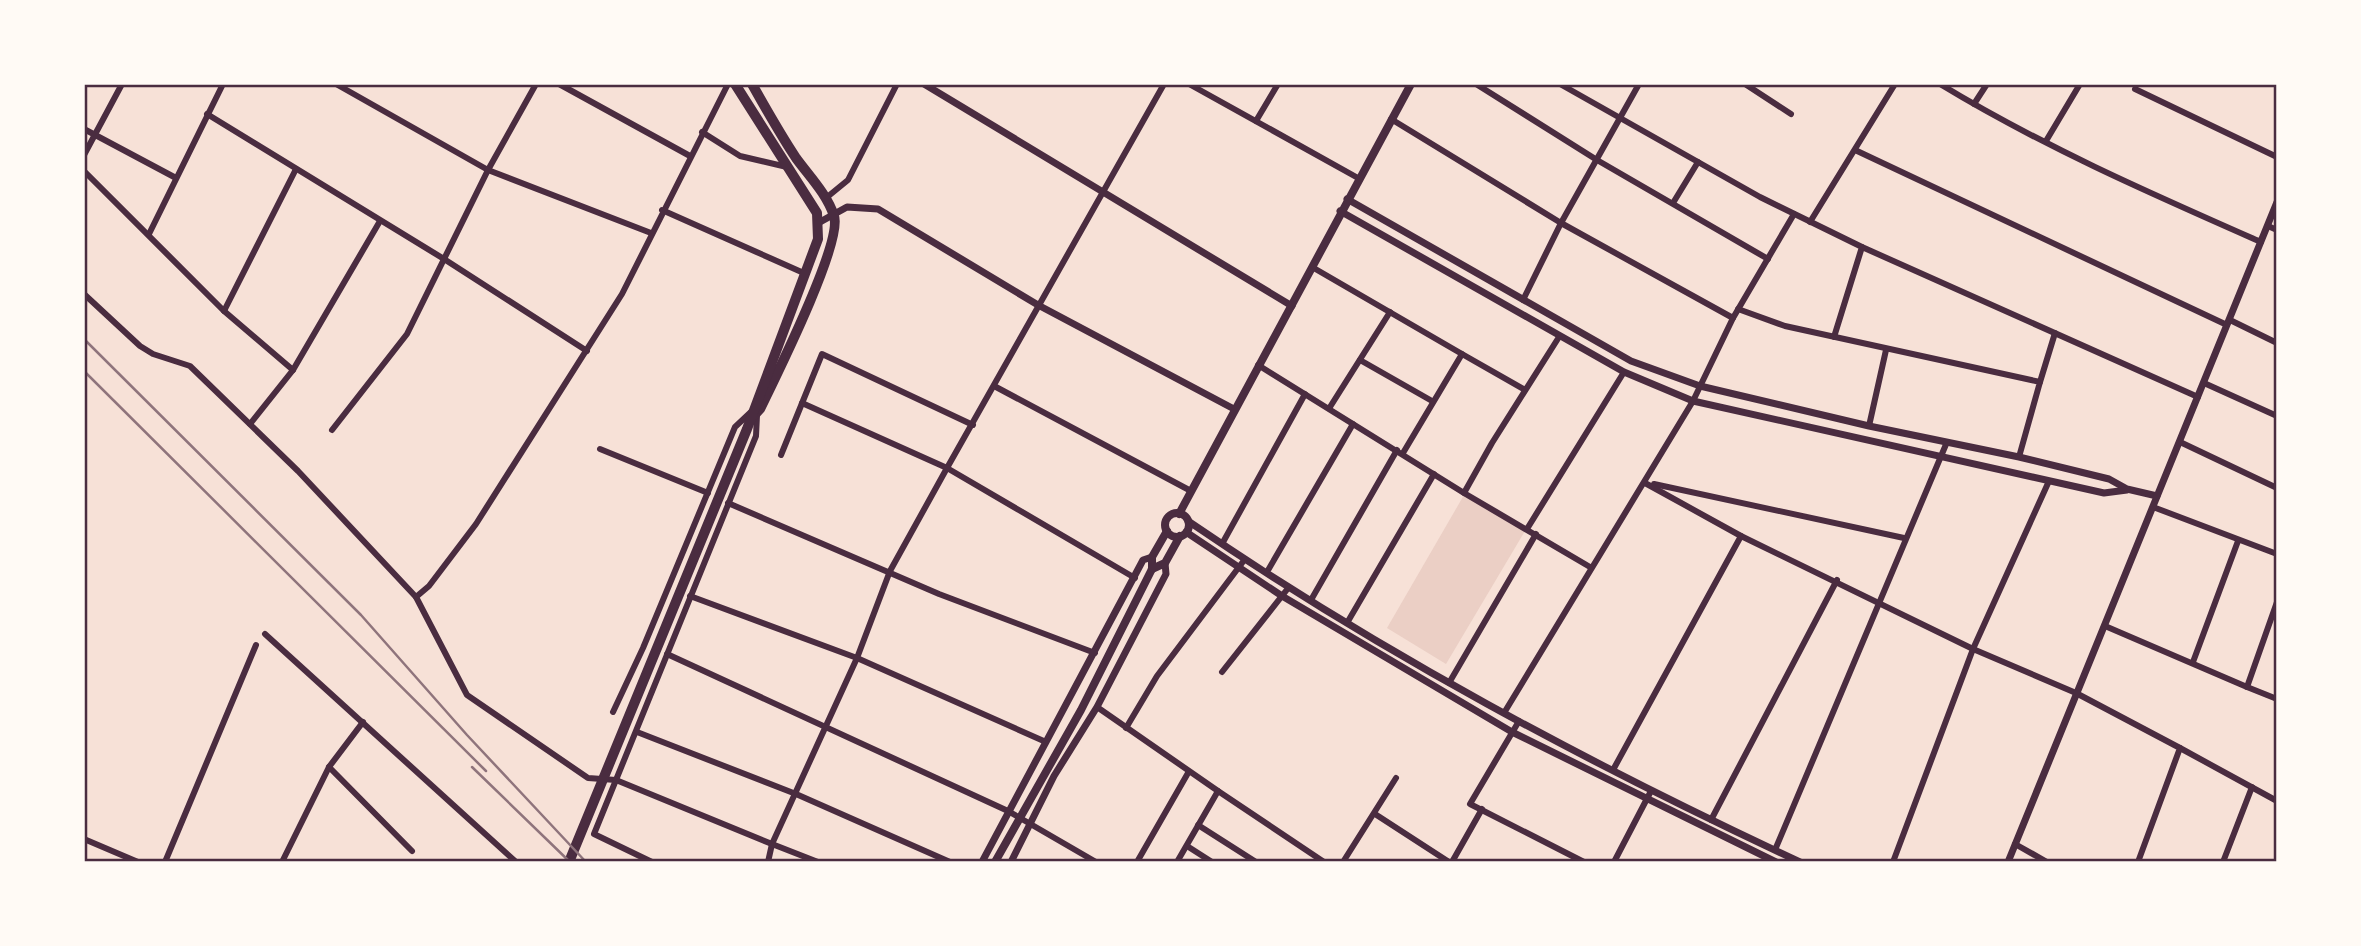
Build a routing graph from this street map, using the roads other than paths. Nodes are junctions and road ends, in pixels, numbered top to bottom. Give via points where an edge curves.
1 (122, 84) edge
2 (223, 84) edge
3 (336, 84) edge
4 (537, 84) edge
5 (559, 84) edge
6 (728, 84) edge
7 (735, 84) edge
8 (752, 84) edge
9 (897, 84) edge
10 (924, 84) edge
11 (1164, 84) edge
12 (1189, 84) edge
13 (1278, 84) edge
14 (1411, 84) edge
15 (1476, 84) edge
16 (1560, 84) edge
17 (1639, 84) edge
18 (1745, 84) edge
19 (1895, 84) edge
20 (1940, 84) edge
21 (1987, 84) edge
22 (2080, 84) edge
23 (2135, 89) dead end
24 (1974, 104) junction
25 (207, 114) junction
26 (1791, 114) dead end
27 (1391, 119) junction
28 (1619, 119) junction
29 (1256, 121) junction
30 (84, 129) edge
31 (702, 132) junction
32 (96, 136) junction
33 (2046, 141) junction
34 (1855, 150) junction
35 (84, 155) edge
36 (690, 156) junction
37 (2277, 157) edge
38 (1597, 160) junction
39 (1698, 162) junction
40 (787, 167) junction
41 (296, 169) junction
42 (488, 170) junction
43 (84, 171) edge
44 (176, 178) junction
45 (1358, 178) junction
46 (1105, 192) junction
47 (826, 198) junction
48 (1346, 199) junction
49 (2277, 202) edge
50 (1673, 203) junction
51 (662, 210) junction
52 (1340, 211) junction
53 (834, 214) junction
54 (1794, 214) junction
55 (380, 221) junction
56 (820, 222) junction
57 (1810, 222) junction
58 (1561, 223) junction
59 (2267, 226) junction
60 (2277, 230) edge
61 (651, 233) junction
62 (149, 234) junction
63 (2261, 242) junction
64 (1862, 247) junction
65 (444, 259) junction
66 (1768, 259) junction
67 (1312, 267) junction
68 (806, 274) junction
69 (84, 295) edge
70 (1523, 300) junction
71 (1038, 305) junction
72 (1292, 306) junction
73 (1738, 309) junction
74 (225, 311) junction
75 (1390, 312) junction
76 (1733, 318) junction
77 (2229, 322) junction
78 (2054, 333) junction
79 (1559, 337) junction
80 (1834, 337) junction
81 (2277, 343) edge
82 (1886, 350) junction
83 (587, 351) junction
84 (1462, 354) junction
85 (1360, 360) junction
86 (1258, 365) junction
87 (293, 370) junction
88 (1624, 372) junction
89 (2040, 382) junction
90 (2204, 383) junction
91 (1700, 386) junction
92 (996, 387) junction
93 (1525, 390) junction
94 (1305, 394) junction
95 (2198, 397) junction
96 (1432, 401) junction
97 (1693, 401) junction
98 (802, 403) junction
99 (1330, 407) junction
100 (1234, 409) junction
101 (2277, 416) edge
102 (751, 418) junction
103 (250, 424) junction
104 (1353, 424) junction
105 (973, 425) junction
106 (1869, 426) junction
107 (332, 430) dead end
108 (1947, 442) junction
109 (2180, 442) junction
110 (600, 449) dead end
111 (1400, 452) junction
112 (780, 455) dead end
113 (1942, 456) junction
114 (2019, 457) junction
115 (947, 468) junction
116 (1434, 474) junction
117 (2049, 481) junction
118 (1645, 483) junction
119 (2277, 488) edge
120 (2127, 489) junction
121 (1191, 491) junction
122 (708, 493) junction
123 (1464, 493) junction
124 (2157, 496) junction
125 (728, 503) junction
126 (2153, 507) junction
127 (1179, 514) junction
128 (1188, 521) junction
129 (1527, 529) junction
130 (1167, 531) junction
131 (1183, 534) junction
132 (1535, 534) junction
133 (1741, 536) junction
134 (1904, 538) junction
135 (2238, 541) junction
136 (1222, 544) junction
137 (2277, 554) edge
138 (1152, 557) junction
139 (1245, 559) junction
140 (1165, 563) junction
141 (1239, 566) junction
142 (1590, 566) junction
143 (1152, 569) junction
144 (890, 571) junction
145 (1267, 572) junction
146 (1135, 578) junction
147 (1837, 580) junction
148 (1289, 587) junction
149 (690, 596) junction
150 (1282, 596) junction
151 (416, 597) junction
152 (1311, 600) junction
153 (1879, 602) junction
154 (2277, 602) edge
155 (1346, 623) junction
156 (2105, 626) junction
157 (265, 634) dead end
158 (256, 645) dead end
159 (1973, 649) junction
160 (1095, 653) junction
161 (667, 654) junction
162 (857, 658) junction
163 (2193, 662) junction
164 (1222, 673) dead end
165 (1449, 683) junction
166 (2247, 687) junction
167 (2076, 693) junction
168 (2277, 699) edge
169 (1097, 707) junction
170 (613, 712) dead end
171 (1504, 713) junction
172 (1519, 721) junction
173 (363, 722) junction
174 (826, 726) junction
175 (1126, 728) junction
176 (637, 732) junction
177 (1512, 732) junction
178 (1046, 743) junction
179 (2180, 748) junction
180 (330, 767) junction
181 (1613, 770) junction
182 (1188, 773) junction
183 (1396, 778) dead end
184 (616, 780) junction
185 (2252, 786) junction
186 (1218, 791) junction
187 (1651, 791) junction
188 (796, 794) junction
189 (1646, 800) junction
190 (2277, 801) edge
191 (1482, 809) junction
192 (1008, 811) junction
193 (1376, 814) junction
194 (1711, 820) junction
195 (1030, 824) junction
196 (1198, 825) junction
197 (84, 839) edge
198 (772, 844) junction
199 (2015, 844) junction
200 (1187, 846) junction
201 (1775, 850) junction
202 (412, 851) dead end
203 (138, 862) edge
204 (165, 862) edge
205 (282, 862) edge
206 (516, 862) edge
207 (569, 862) edge
208 (652, 862) edge
209 (768, 862) edge
210 (818, 862) edge
211 (950, 862) edge
212 (982, 862) edge
213 (995, 862) edge
214 (1011, 862) edge
215 (1096, 862) edge
216 (1137, 862) edge
217 (1177, 862) edge
218 (1212, 862) edge
219 (1256, 862) edge
220 (1324, 862) edge
221 (1343, 862) edge
222 (1451, 862) edge
223 (1584, 862) edge
224 (1614, 862) edge
225 (1776, 862) edge
226 (1800, 862) edge
227 (1893, 862) edge
228 (2008, 862) edge
229 (2047, 862) edge
230 (2138, 862) edge
231 (2223, 862) edge

1 - 32 street
2 - 25 street
3 - 42 street
4 - 42 street
5 - 36 street
6 - 31 street
7 - 40 highway
8 - 47 highway
9 - 47 street via 848,180
10 - 46 street
11 - 46 street
12 - 29 street
13 - 29 street
14 - 27 main road
15 - 38 street
16 - 28 street
17 - 28 street
18 - 26 street
19 - 34 street
20 - 24 street
21 - 24 street
22 - 33 street
23 - 37 street
24 - 33 street
25 - 41 street
25 - 44 street
27 - 45 main road
27 - 58 street
28 - 38 street
28 - 39 street
29 - 45 street
30 - 32 street
31 - 36 street
31 - 40 street via 740,156
32 - 35 street
32 - 44 street
33 - 63 street
34 - 57 street
34 - 77 street
36 - 51 street
38 - 50 street
38 - 58 street
39 - 50 street
39 - 54 street
40 - 56 highway
41 - 55 street
41 - 74 street
42 - 61 street
42 - 65 street
43 - 62 street
44 - 62 street
45 - 48 main road
46 - 71 street
46 - 72 street
47 - 53 highway
48 - 52 main road
48 - 70 street
49 - 59 street
50 - 66 street
51 - 61 street
51 - 68 street
52 - 67 main road
52 - 79 street
53 - 56 street
53 - 71 street via 847,207 878,209
53 - 102 highway via 827,256
54 - 57 street
54 - 66 street
55 - 65 street
55 - 87 street
56 - 68 highway
57 - 64 street
58 - 70 street
58 - 76 street
59 - 60 street
59 - 63 street
61 - 83 street via 622,294
62 - 74 street
63 - 77 street
64 - 78 street
64 - 80 street
65 - 83 street
65 - 107 street via 407,334
66 - 73 street
67 - 72 main road
67 - 75 street
68 - 102 highway
69 - 103 street via 140,346 190,366
70 - 91 street via 1631,361
71 - 92 street
71 - 100 street
72 - 86 main road
73 - 76 street
73 - 80 street
74 - 87 street
75 - 84 street
75 - 85 street
76 - 91 street
77 - 81 street
77 - 90 street
78 - 89 street
78 - 95 street
79 - 88 street
79 - 93 street
80 - 82 street
82 - 89 street
82 - 106 street
83 - 151 street via 476,524
84 - 93 street
84 - 96 street
85 - 96 street
85 - 99 street
86 - 94 street
86 - 100 main road
87 - 103 street
88 - 97 street
88 - 129 street
89 - 114 street
90 - 95 street
90 - 101 street
91 - 97 street
91 - 106 street
92 - 105 street
92 - 121 street
93 - 123 street
94 - 99 street
94 - 136 street
95 - 109 street
96 - 111 street
97 - 113 street
97 - 118 street
98 - 105 street via 822,354
98 - 112 street
98 - 115 street
99 - 104 street
100 - 121 main road
102 - 122 street via 735,427
102 - 125 street via 756,436
102 - 207 highway
103 - 151 street
104 - 111 street
104 - 145 street
105 - 115 street
106 - 108 street
108 - 113 street
108 - 114 street
109 - 119 street
109 - 124 street
110 - 122 street
111 - 116 street
111 - 152 street
113 - 117 street
113 - 134 street
114 - 120 street via 2109,479
115 - 144 street
115 - 146 street
116 - 123 street
116 - 155 street
117 - 120 street via 2104,493
117 - 159 street
118 - 133 street
118 - 134 street
118 - 142 street
120 - 124 street
121 - 127 main road
122 - 170 street
123 - 129 street
124 - 126 street
125 - 144 street
125 - 149 street
126 - 135 street
126 - 156 street
127 - 128 main road
127 - 130 main road via 1168,517
128 - 131 main road
128 - 136 street
129 - 132 street
130 - 131 main road
130 - 138 main road
131 - 140 main road
131 - 141 street
132 - 142 street
132 - 165 street
133 - 147 street
133 - 181 street
134 - 153 street
135 - 137 street
135 - 163 street
136 - 139 street
138 - 143 main road
138 - 146 street via 1143,560
139 - 141 street
139 - 145 street
140 - 143 main road
140 - 169 street via 1166,574
141 - 150 street
141 - 175 street via 1157,676
142 - 171 street
143 - 213 main road via 1081,710
144 - 160 street
144 - 162 street
145 - 148 street
146 - 160 street
147 - 153 street
147 - 194 street
148 - 150 street
148 - 152 street
149 - 161 street
149 - 162 street
150 - 164 street
150 - 177 street
151 - 184 street via 467,695 588,778
152 - 155 street
153 - 159 street
153 - 201 street
154 - 166 street
155 - 165 street
156 - 163 street
156 - 167 street
157 - 173 street
158 - 204 street
159 - 167 street
159 - 227 street
160 - 178 street
161 - 174 street
161 - 176 street
162 - 174 street
162 - 178 street
163 - 166 street
165 - 171 street
166 - 168 street
167 - 179 street
167 - 199 street
169 - 175 street
169 - 195 street
171 - 172 street
172 - 177 street
172 - 181 street
173 - 180 street
173 - 206 street
174 - 188 street
174 - 192 street
175 - 182 street
176 - 184 street
176 - 188 street
177 - 189 street
177 - 191 street via 1470,804
178 - 192 street
179 - 185 street
179 - 230 street
180 - 202 street
180 - 205 street
181 - 187 street
182 - 186 street
182 - 216 street
183 - 193 street
184 - 198 street
184 - 208 street via 594,834
185 - 190 street
185 - 231 street
186 - 196 street
186 - 220 street
187 - 189 street
187 - 194 street
188 - 198 street
188 - 211 street
189 - 224 street
189 - 225 street
191 - 222 street
191 - 223 street
192 - 195 street
192 - 212 street
193 - 221 street
193 - 222 street
194 - 201 street
195 - 214 street
195 - 215 street
196 - 200 street
196 - 219 street
197 - 203 street
198 - 209 street
198 - 210 street
199 - 228 street
199 - 229 street
200 - 217 street
200 - 218 street
201 - 226 street

